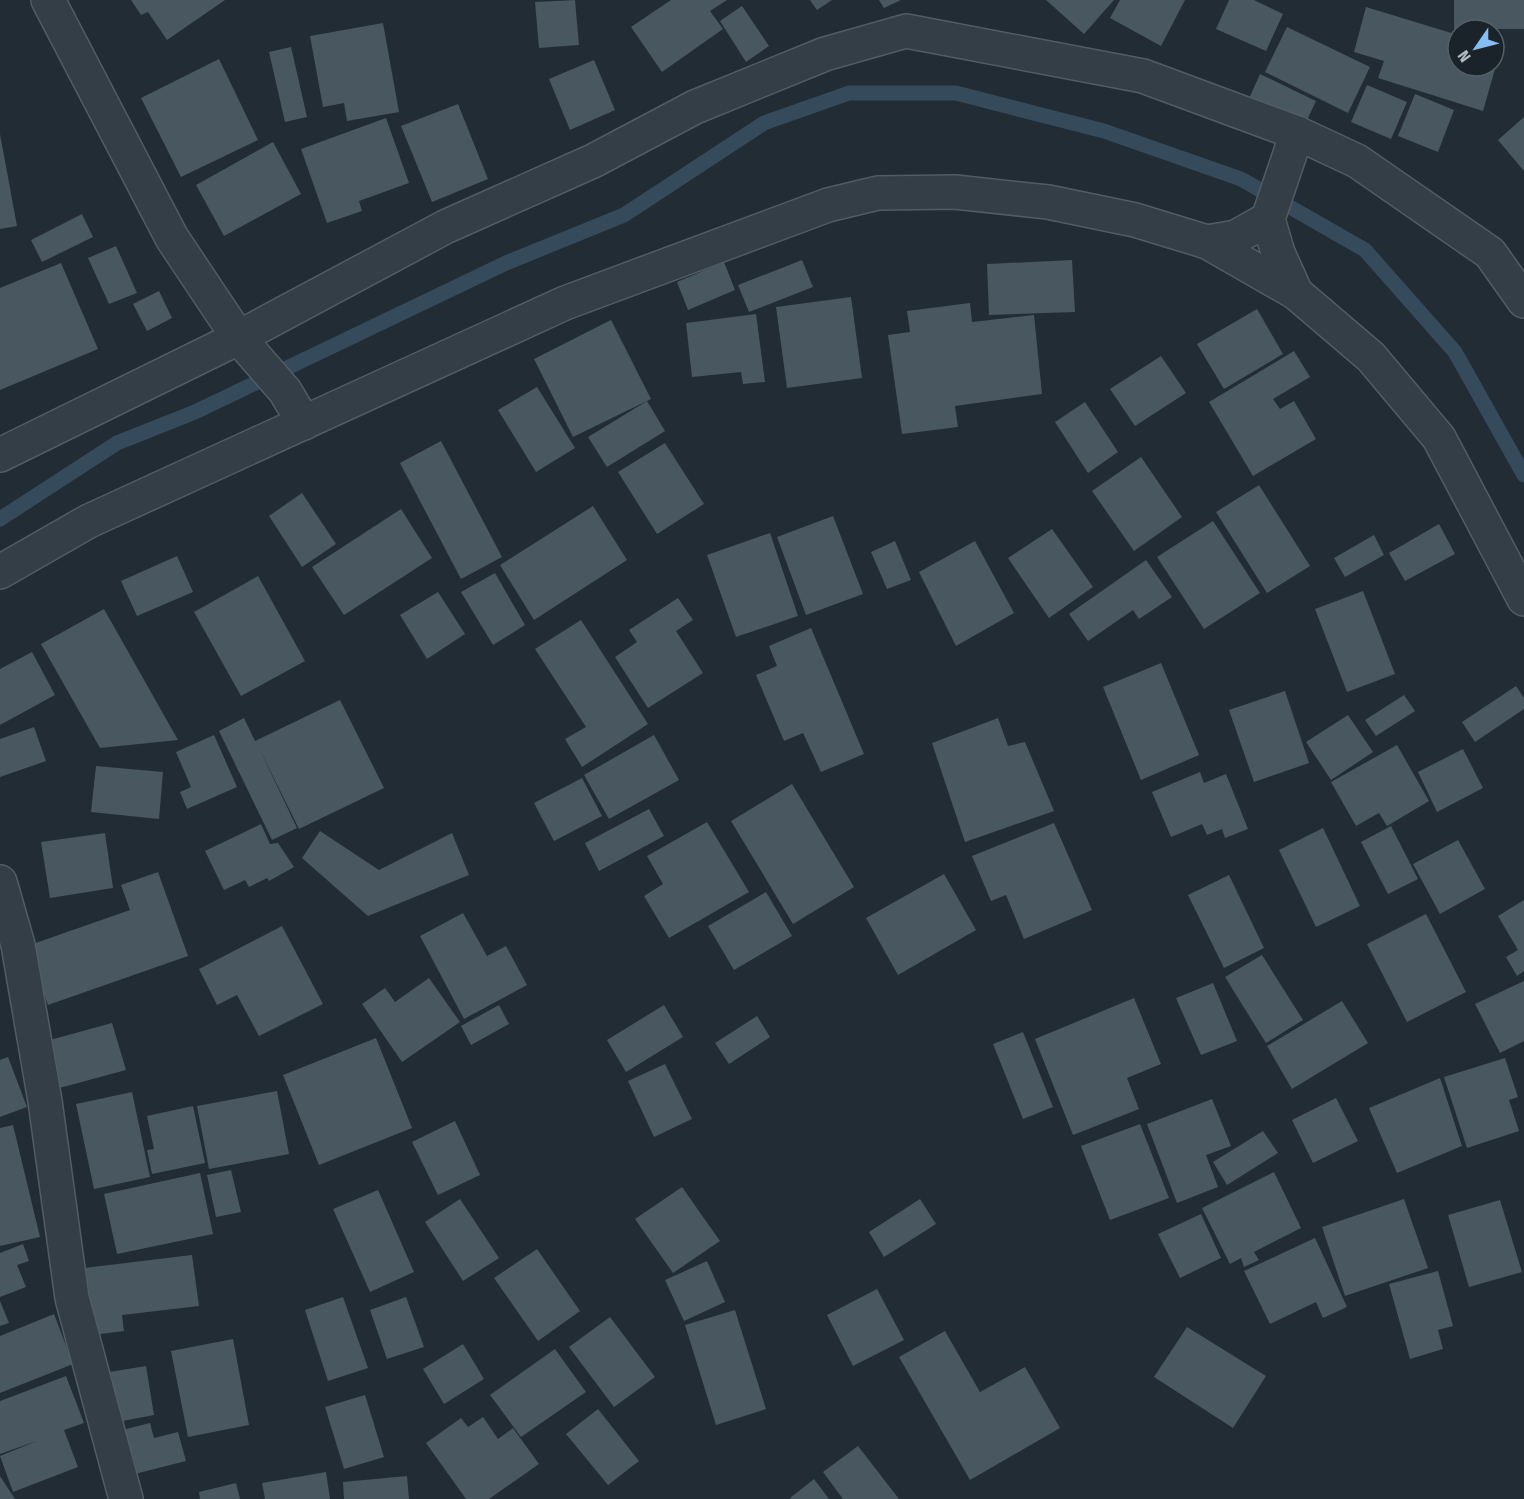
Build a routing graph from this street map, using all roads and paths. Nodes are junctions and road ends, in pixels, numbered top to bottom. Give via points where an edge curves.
1 (48, 0) edge
2 (1297, 133) junction
3 (1268, 219) junction
4 (1207, 242) junction
5 (1296, 293) junction
6 (1524, 302) edge
7 (238, 338) junction
8 (304, 423) junction
9 (0, 455) edge
10 (0, 572) edge
11 (1524, 599) edge
12 (0, 882) edge
13 (126, 1499) edge

1 - 7 street via 172,238
2 - 3 street
2 - 6 street via 1357,161 1490,253
2 - 7 street via 1143,76 906,31 825,54 695,107 593,161 445,227
3 - 4 street via 1236,237
3 - 5 street
4 - 5 street
4 - 8 street via 1136,220 1048,202 955,192 878,193 828,205 565,303
5 - 11 street via 1371,357 1439,438
7 - 8 street via 285,391
7 - 9 street
8 - 10 street via 89,521
12 - 13 street via 18,945 45,1101 72,1298

